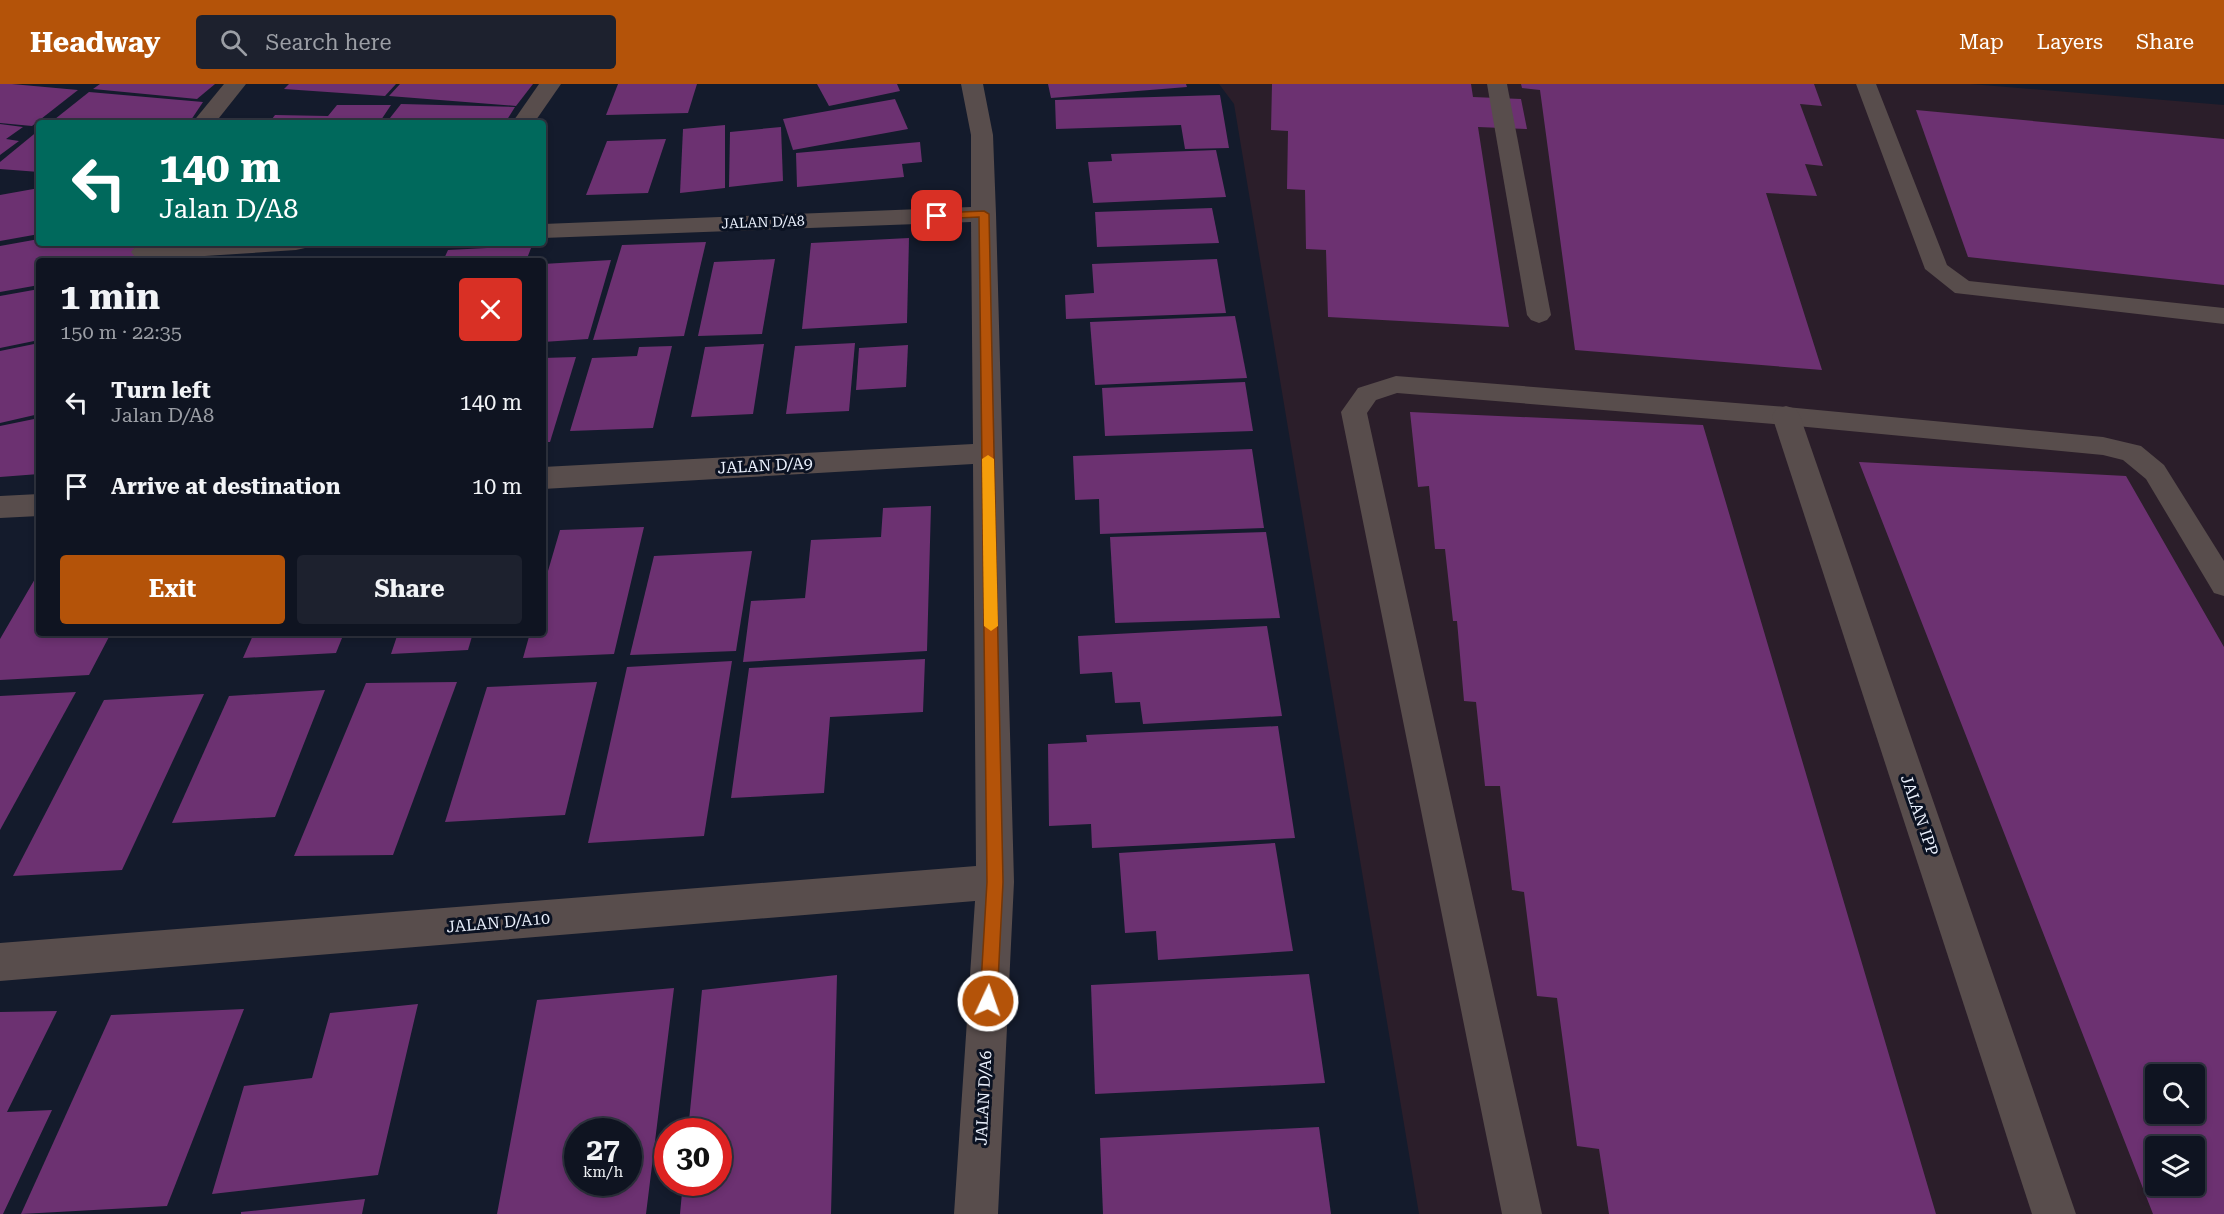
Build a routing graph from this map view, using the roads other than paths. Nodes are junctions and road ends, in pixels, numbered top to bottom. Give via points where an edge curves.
1 (236, 84) edge
2 (550, 84) edge
3 (972, 84) edge
4 (1497, 84) edge
5 (1866, 84) edge
6 (206, 120) edge
7 (525, 120) edge
8 (984, 214) junction
9 (546, 231) edge
10 (245, 246) edge
11 (144, 252) edge
12 (1539, 315) dead end
13 (2224, 316) edge
14 (1786, 416) junction
15 (988, 453) junction
16 (546, 477) edge
17 (36, 505) edge
18 (0, 507) edge
19 (2224, 585) edge
20 (995, 882) junction
21 (0, 962) edge
22 (976, 1214) edge
23 (1522, 1214) edge
24 (2054, 1214) edge

1 - 6 street
2 - 7 street
3 - 8 street, JALAN D/A6 via 982,135
4 - 12 lane
5 - 13 lane via 1937,269 1963,288
8 - 9 street, JALAN D/A8
8 - 15 street, JALAN D/A6
10 - 11 street
14 - 19 lane via 2103,446 2132,453 2155,471
14 - 23 lane via 1396,384 1367,393 1354,412
14 - 24 street, JALAN IPP
15 - 16 street, JALAN D/A9
15 - 20 street, JALAN D/A6
17 - 18 street
20 - 21 street, JALAN D/A10
20 - 22 street, JALAN D/A6

